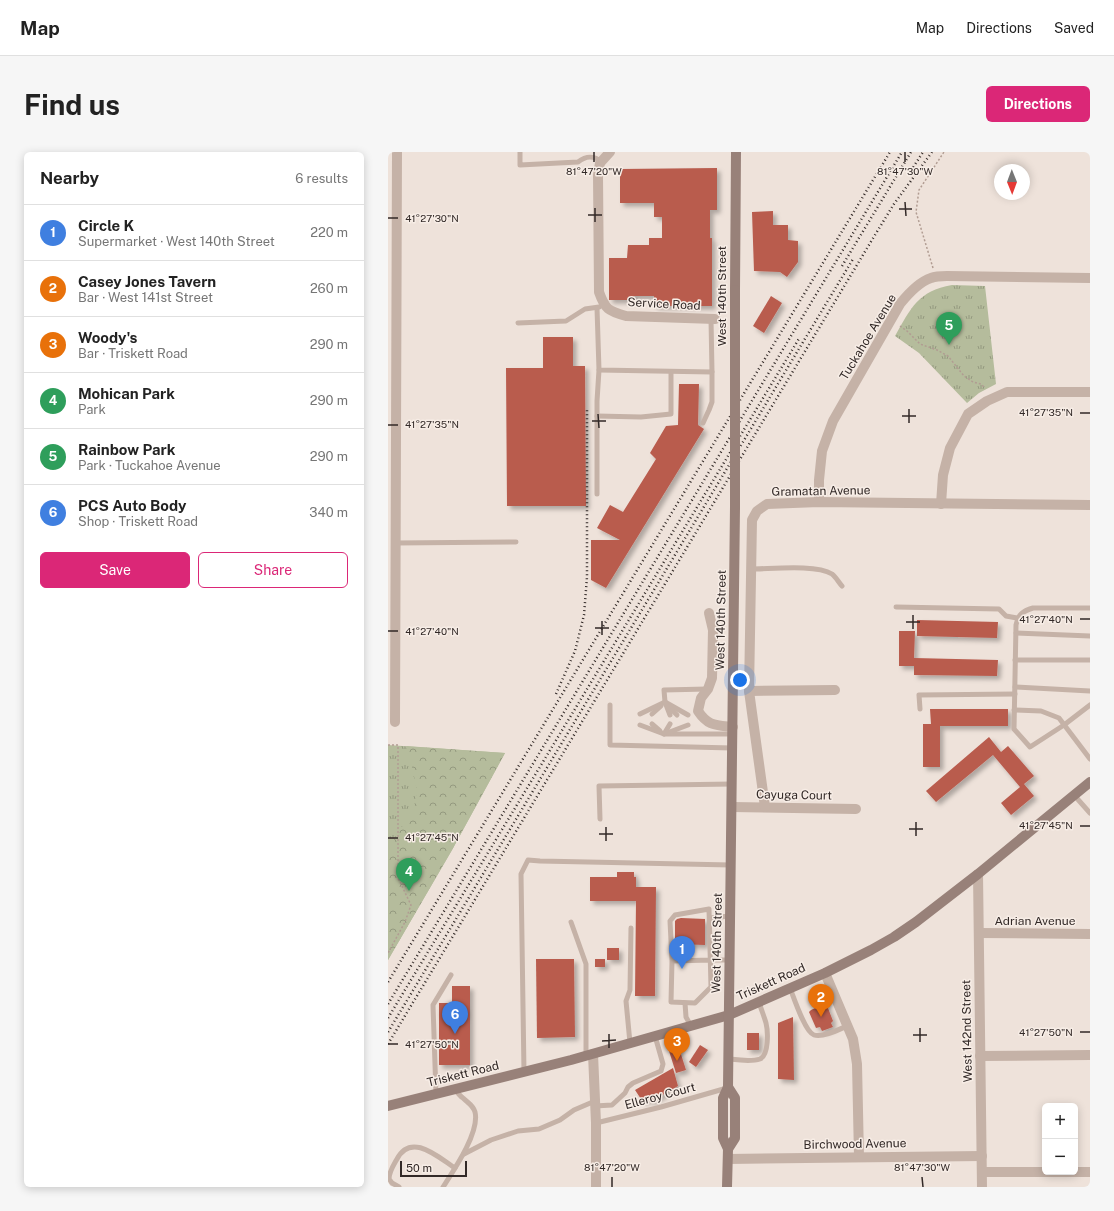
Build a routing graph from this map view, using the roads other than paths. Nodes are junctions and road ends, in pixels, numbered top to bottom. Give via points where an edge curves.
1 (397, 152) edge
2 (520, 152) edge
3 (610, 152) edge
4 (736, 152) edge
5 (585, 155) edge
6 (602, 162) junction
7 (1090, 278) edge
8 (601, 307) junction
9 (713, 319) joint
10 (518, 323) dead end
11 (599, 370) junction
12 (671, 372) junction
13 (712, 372) junction
14 (1090, 392) edge
15 (597, 416) junction
16 (703, 423) dead end
17 (392, 432) edge
18 (597, 494) dead end
19 (819, 502) junction
20 (940, 504) junction
21 (1090, 505) edge
22 (516, 542) dead end
23 (396, 543) junction
24 (751, 569) junction
25 (842, 586) dead end
26 (896, 607) dead end
27 (1090, 608) edge
28 (709, 613) dead end
29 (1018, 618) junction
30 (1016, 634) junction
31 (1090, 636) edge
32 (1015, 660) junction
33 (1090, 660) edge
34 (1015, 688) junction
35 (708, 689) junction
36 (835, 690) dead end
37 (749, 691) junction
38 (1090, 691) edge
39 (1015, 694) junction
40 (665, 702) junction
41 (610, 705) dead end
42 (1090, 705) edge
43 (920, 709) dead end
44 (1014, 710) junction
45 (640, 714) dead end
46 (670, 715) dead end
47 (677, 715) dead end
48 (686, 715) dead end
49 (395, 722) dead end
50 (640, 724) dead end
51 (670, 724) dead end
52 (1064, 724) junction
53 (677, 725) dead end
54 (686, 725) dead end
55 (733, 731) junction
56 (664, 734) junction
57 (732, 748) junction
58 (1090, 759) edge
59 (1090, 782) edge
60 (732, 784) junction
61 (1074, 795) junction
62 (732, 807) junction
63 (765, 807) junction
64 (856, 809) dead end
65 (1090, 813) edge
66 (600, 819) dead end
67 (731, 865) junction
68 (978, 874) junction
69 (730, 916) junction
70 (710, 918) junction
71 (572, 922) dead end
72 (631, 928) dead end
73 (979, 933) junction
74 (1090, 934) edge
75 (672, 960) junction
76 (710, 960) junction
77 (730, 960) junction
78 (825, 973) junction
79 (451, 975) dead end
80 (790, 988) junction
81 (759, 1002) junction
82 (685, 1003) junction
83 (729, 1015) junction
84 (691, 1026) junction
85 (847, 1026) junction
86 (655, 1036) junction
87 (630, 1043) junction
88 (590, 1055) junction
89 (1090, 1055) edge
90 (980, 1056) junction
91 (729, 1059) junction
92 (524, 1072) junction
93 (728, 1087) junction
94 (455, 1089) junction
95 (436, 1094) junction
96 (595, 1104) junction
97 (388, 1106) edge
98 (596, 1123) junction
99 (464, 1154) junction
100 (728, 1154) junction
101 (982, 1156) junction
102 (859, 1157) junction
103 (455, 1168) junction
104 (982, 1172) junction
105 (1090, 1172) edge
106 (399, 1187) edge
107 (443, 1187) edge
108 (596, 1187) edge
109 (727, 1187) edge
110 (982, 1187) edge

1 - 17 street
2 - 5 lane via 520,165 578,162
3 - 6 street
4 - 55 main road, West 140th Street, bridge
5 - 6 lane
6 - 8 street via 598,175
7 - 19 street, Tuckahoe Avenue via 933,277 909,293 900,304 833,421 822,451
8 - 9 street, Service Road via 626,316
8 - 10 lane via 585,309 566,321
8 - 11 lane
9 - 13 lane
11 - 12 lane
11 - 15 lane
12 - 13 lane
12 - 15 lane via 670,414 641,417
13 - 16 lane via 712,402
14 - 20 street via 1008,392 968,414 950,448 943,475
15 - 18 lane
17 - 23 street
19 - 20 street, Gramatan Avenue
19 - 24 street, Gramatan Avenue via 767,504 757,511 752,520
20 - 21 street, Gramatan Avenue
22 - 23 lane
23 - 49 street
24 - 25 lane via 825,571 833,575
24 - 37 street, Gramatan Avenue
26 - 29 lane via 999,609 1006,616
27 - 29 lane via 1033,608 1024,611
28 - 35 street via 713,630 712,678
29 - 30 lane
30 - 31 lane
30 - 32 lane
32 - 33 lane
32 - 34 lane
34 - 38 lane
34 - 39 lane
35 - 40 lane via 664,690
35 - 55 street via 701,698 698,711 712,725
36 - 37 street
37 - 63 street, Gramatan Avenue
39 - 43 lane via 919,695
39 - 44 lane
40 - 40 lane via 652,715
40 - 45 lane
40 - 46 lane
40 - 47 lane
40 - 48 lane
41 - 57 lane via 610,745
42 - 52 lane
44 - 52 lane via 1041,711 1060,718
44 - 52 lane via 1014,728 1030,747
50 - 56 lane
51 - 56 lane
52 - 58 lane
53 - 56 lane
54 - 56 lane
55 - 56 lane
55 - 57 main road, West 140th Street
56 - 56 lane via 652,724
57 - 60 main road, West 140th Street
59 - 61 main road, Triskett Road
60 - 62 main road, West 140th Street
60 - 66 lane via 599,786
61 - 65 lane
61 - 68 main road, Triskett Road
62 - 63 street, Cayuga Court
62 - 67 main road, West 140th Street
63 - 64 street, Cayuga Court
67 - 69 main road, West 140th Street
67 - 92 lane via 528,860 521,874
68 - 73 street, West 142nd Street
68 - 78 main road, Triskett Road via 894,937
69 - 70 lane
69 - 77 main road, West 140th Street
70 - 75 lane via 709,909 676,915 670,921
70 - 76 lane
71 - 88 lane via 586,964
72 - 87 lane via 630,990 626,1001
73 - 74 street, Adrian Avenue
73 - 90 street, West 142nd Street
75 - 76 lane
75 - 82 lane via 671,1002
76 - 77 lane
76 - 82 lane via 711,987 695,1003
77 - 83 main road, West 140th Street
78 - 80 main road, Triskett Road
78 - 85 street
79 - 95 lane via 433,1005
80 - 81 main road, Triskett Road
80 - 85 lane via 808,1029 814,1036
81 - 83 main road, Triskett Road
81 - 91 lane via 768,1032 764,1057 759,1060
82 - 84 lane via 686,1017
83 - 84 main road, Triskett Road
83 - 91 main road, West 140th Street
84 - 86 main road, Triskett Road
85 - 102 street via 853,1039 857,1064
86 - 87 main road, Triskett Road
86 - 96 lane via 663,1064 661,1071 633,1083 612,1105
87 - 88 main road, Triskett Road
88 - 92 main road, Triskett Road
88 - 96 street
89 - 90 street
90 - 101 street, West 142nd Street
91 - 93 main road, West 140th Street
92 - 94 main road, Triskett Road
93 - 98 lane, Elleroy Court
93 - 100 main road, West 140th Street via 735,1098 735,1138
94 - 95 main road, Triskett Road
94 - 99 lane via 471,1104 475,1112 475,1126
95 - 97 main road, Triskett Road
96 - 98 street
96 - 99 lane via 574,1110 560,1120 539,1129 518,1131 491,1140
98 - 108 street
99 - 103 lane
100 - 102 street, Birchwood Avenue
100 - 109 main road, West 140th Street
101 - 102 street, Birchwood Avenue
101 - 104 street, West 142nd Street
103 - 106 lane via 422,1147 414,1146 400,1153 389,1174 392,1183
103 - 107 lane
104 - 105 street
104 - 110 street, West 142nd Street

